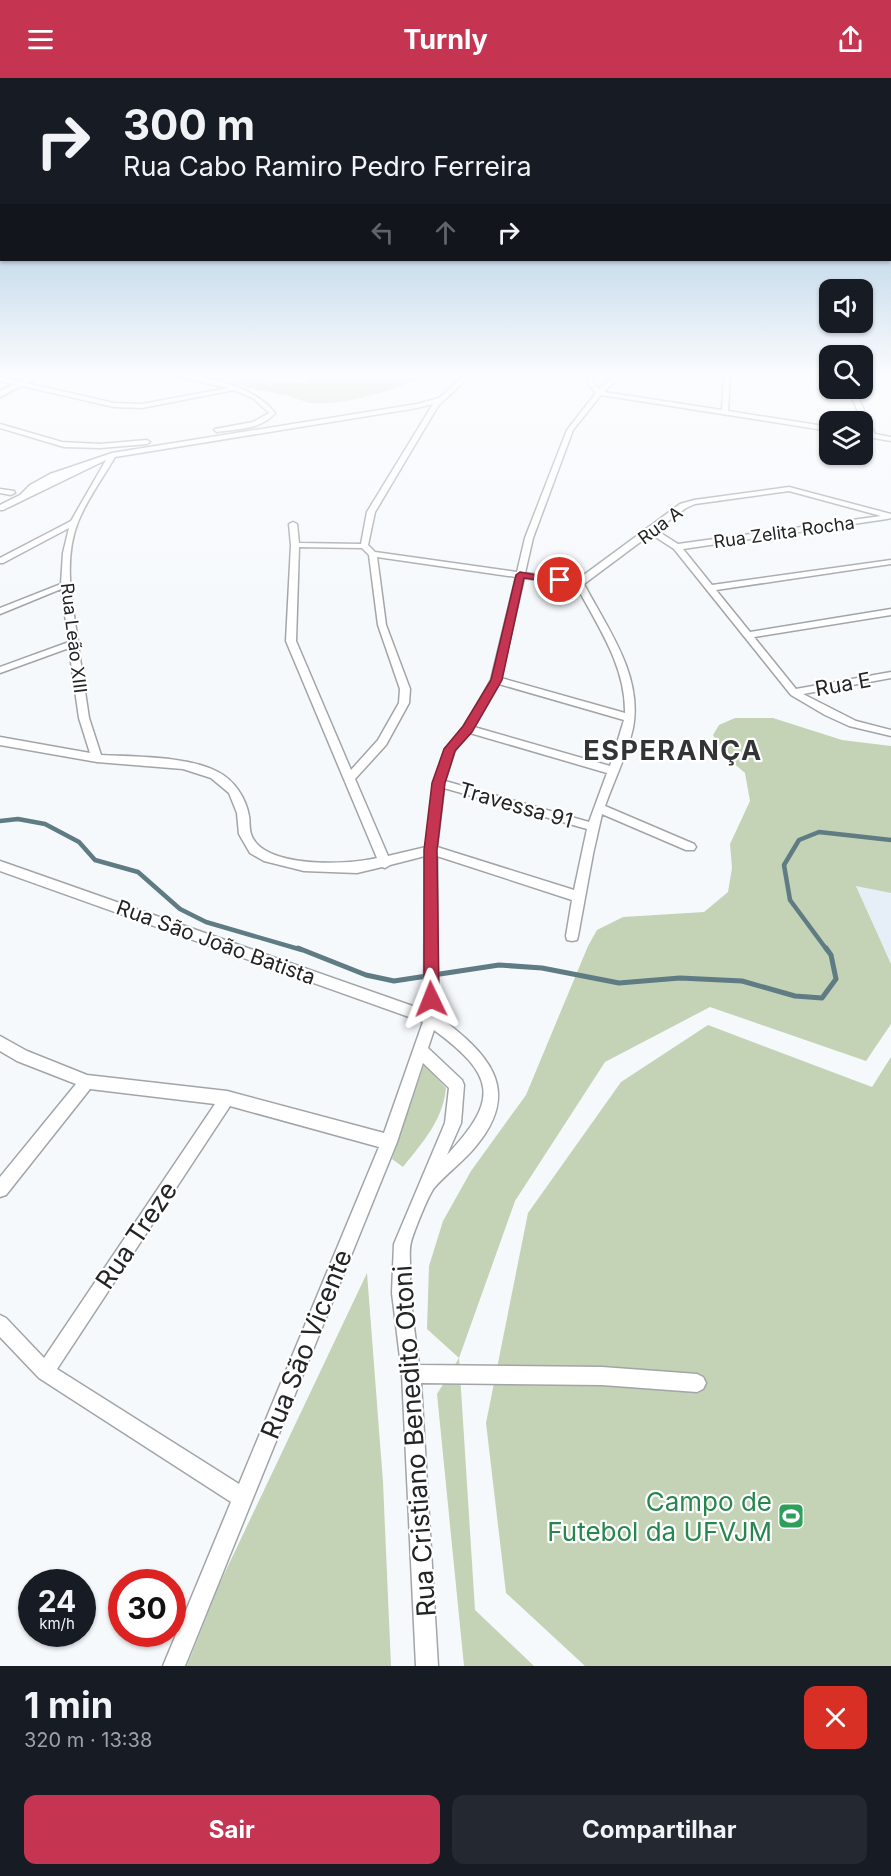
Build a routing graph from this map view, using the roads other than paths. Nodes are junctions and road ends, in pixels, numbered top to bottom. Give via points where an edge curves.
1 (71, 451) edge
2 (93, 451) edge
3 (125, 451) edge
4 (408, 451) edge
5 (562, 451) edge
6 (75, 453) dead end
7 (112, 455) junction
8 (0, 490) edge
9 (11, 493) dead end
10 (0, 508) edge
11 (891, 516) edge
12 (74, 522) junction
13 (292, 524) dead end
14 (652, 531) junction
15 (296, 545) junction
16 (364, 546) junction
17 (677, 547) junction
18 (373, 554) junction
19 (0, 561) edge
20 (891, 562) edge
21 (520, 575) junction
22 (579, 583) junction
23 (65, 585) junction
24 (710, 588) junction
25 (0, 611) edge
26 (891, 612) edge
27 (747, 635) junction
28 (75, 644) junction
29 (0, 669) edge
30 (891, 675) edge
31 (496, 680) junction
32 (794, 693) junction
33 (629, 718) junction
34 (468, 729) junction
35 (891, 733) edge
36 (0, 741) edge
37 (97, 758) junction
38 (614, 771) junction
39 (350, 778) junction
40 (439, 783) junction
41 (599, 808) junction
42 (593, 827) junction
43 (690, 847) dead end
44 (431, 850) junction
45 (385, 862) junction
46 (0, 866) edge
47 (580, 897) junction
48 (572, 936) dead end
49 (431, 1019) junction
50 (0, 1043) edge
51 (420, 1050) junction
52 (87, 1082) junction
53 (228, 1098) junction
54 (389, 1142) junction
55 (428, 1183) junction
56 (0, 1189) edge
57 (0, 1324) edge
58 (45, 1372) junction
59 (411, 1374) junction
60 (697, 1383) dead end
61 (243, 1498) junction
62 (174, 1666) edge
63 (427, 1666) edge

1 - 6 street
2 - 7 street
3 - 7 street
4 - 16 street via 371,512
5 - 21 street, Rua São Vicente via 528,538
7 - 10 street via 88,462
7 - 12 street, Rua Leão XIII
8 - 9 street
11 - 14 street, Rua A via 806,492 775,489 683,506
11 - 17 street, Rua Zelita Rocha
12 - 19 street
12 - 23 street, Rua Leão XIII
13 - 15 street
14 - 17 street
14 - 22 street, Rua A
15 - 16 street
15 - 39 street via 291,641
16 - 18 street
17 - 24 street
18 - 21 street
18 - 39 street via 382,625 405,689 404,703 382,742
20 - 24 street
21 - 22 street
21 - 31 street, Rua São Vicente
22 - 33 street via 627,681
23 - 25 street
23 - 28 street, Rua Leão XIII
24 - 27 street
26 - 27 street
27 - 32 street
28 - 29 street
28 - 37 street, Rua Leão XIII via 84,718
30 - 32 street, Rua E
31 - 33 street
31 - 34 street, Rua São Vicente
32 - 35 street via 858,725
33 - 38 street
34 - 38 street
34 - 40 street, Rua São Vicente via 450,749
36 - 37 street
37 - 45 street via 183,765 215,775 234,791 243,813 245,834 254,850 268,858 304,866 357,868
38 - 41 street
39 - 45 street
40 - 42 street, Travessa 91
40 - 44 street, Rua São Vicente
41 - 42 street
41 - 43 street
42 - 47 street
44 - 45 street
44 - 47 street
44 - 49 street, Rua São Vicente
46 - 49 street, Rua São João Batista
47 - 48 street
49 - 51 street, Rua São Vicente
49 - 55 street, Rua Cristiano Benedito Otoni via 477,1054 493,1088 488,1111 473,1136 459,1156
50 - 52 street
51 - 54 street, Rua São Vicente
51 - 55 street via 457,1085 453,1123
52 - 53 street
52 - 56 street
53 - 54 street
53 - 58 street, Rua Treze
54 - 61 street, Rua São Vicente
55 - 59 street, Rua Cristiano Benedito Otoni via 402,1244 401,1293
57 - 58 street
58 - 61 street
59 - 60 street via 602,1376
59 - 63 street, Rua Cristiano Benedito Otoni
61 - 62 street, Rua São Vicente

